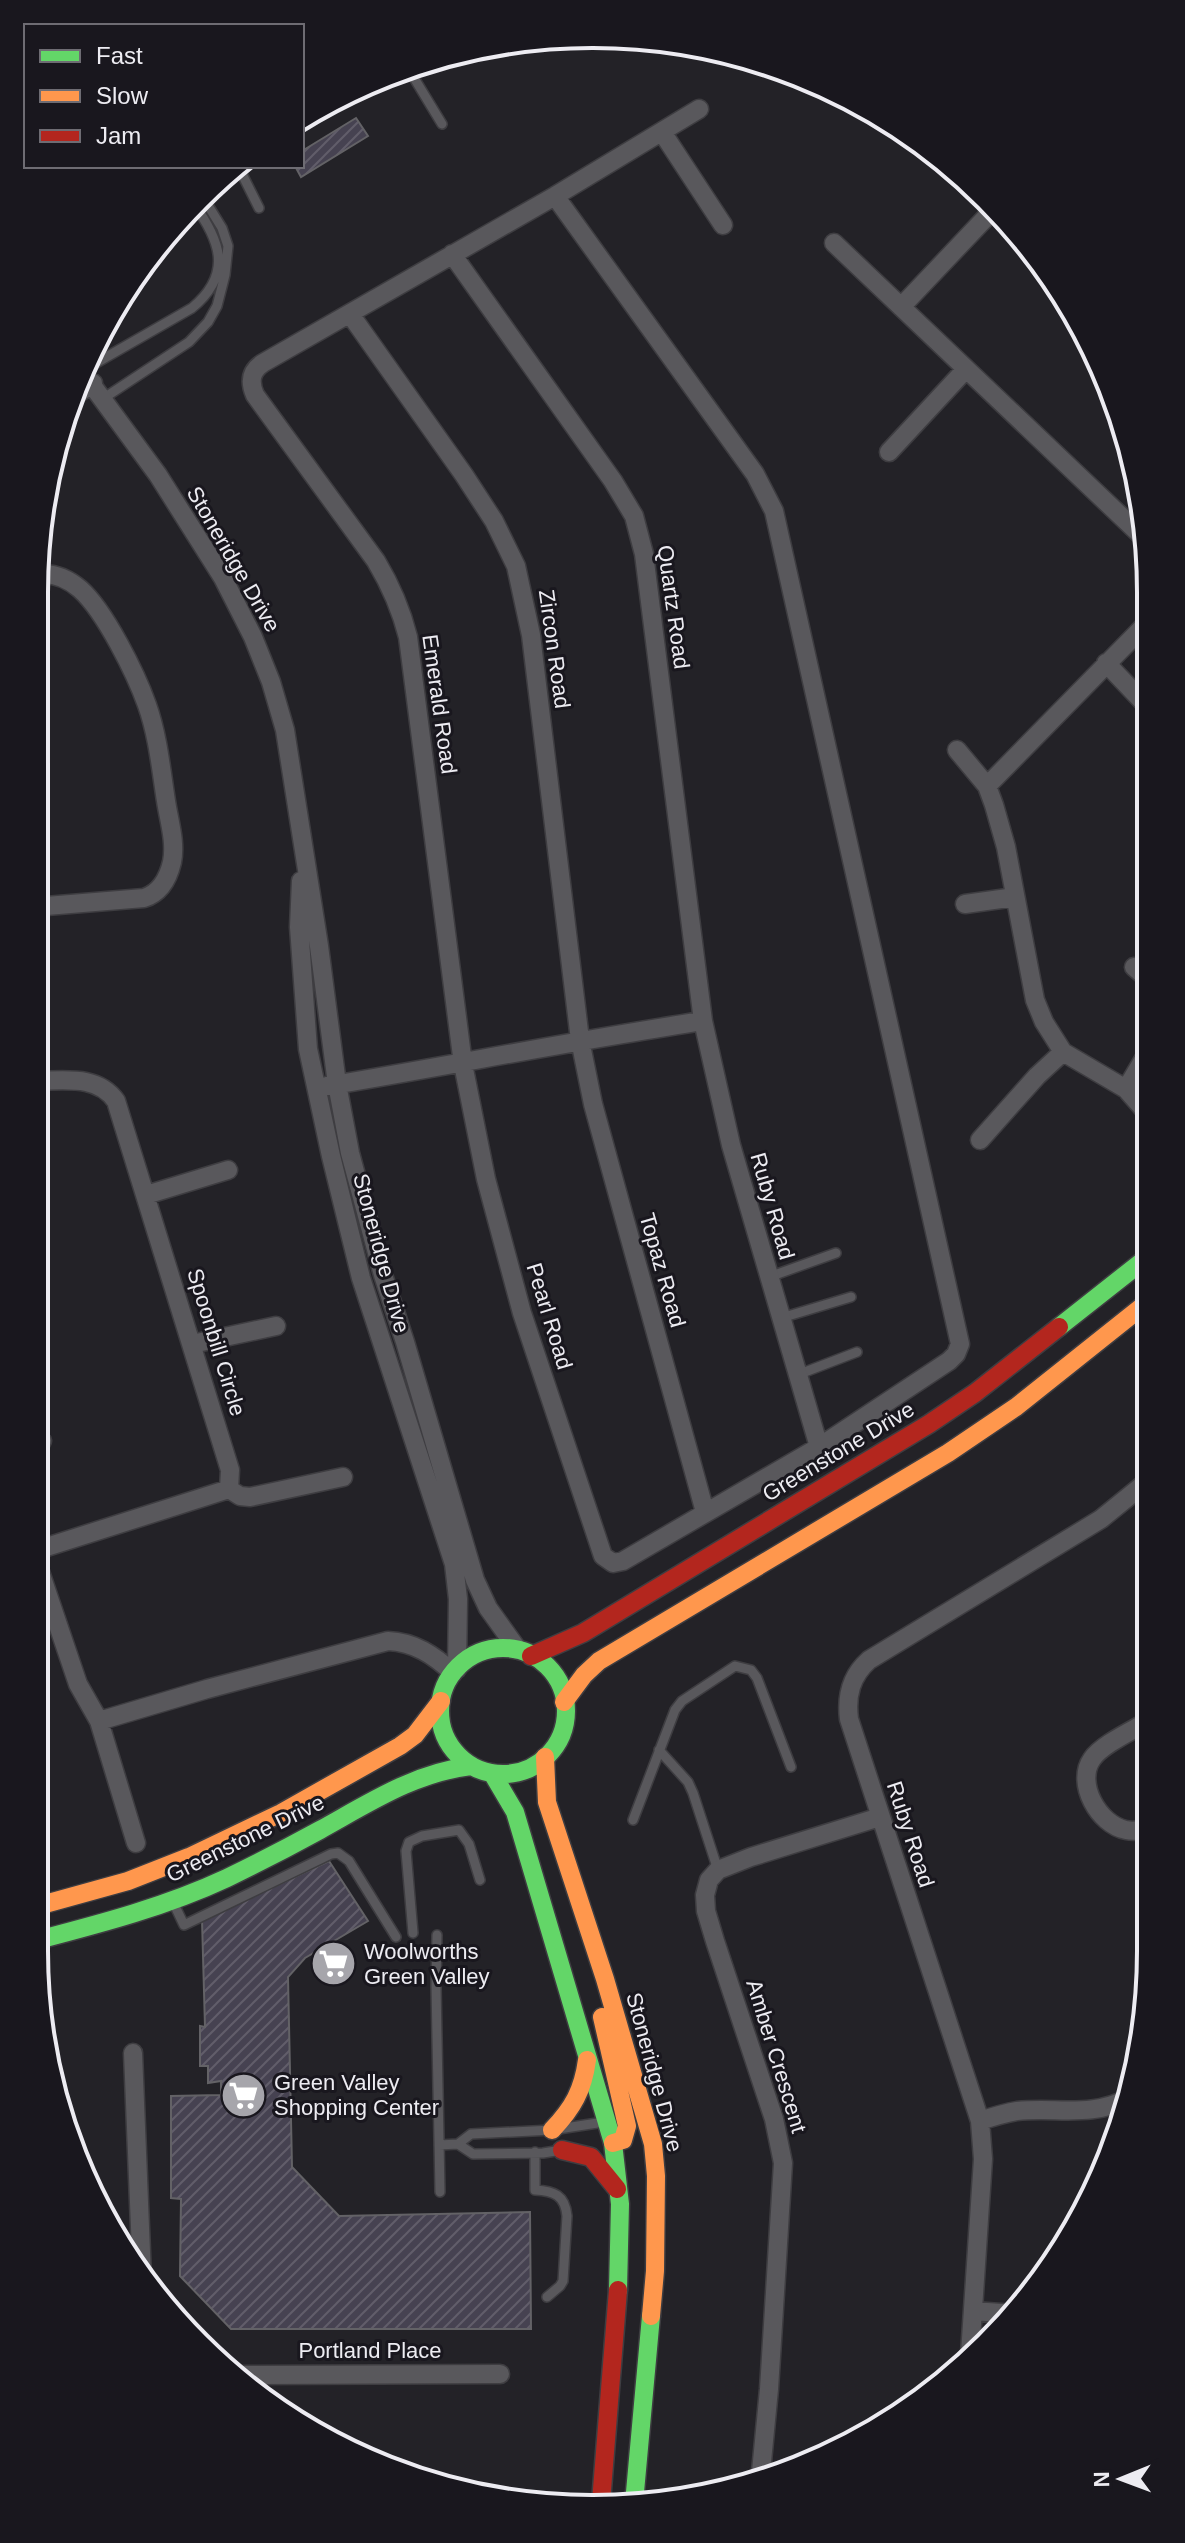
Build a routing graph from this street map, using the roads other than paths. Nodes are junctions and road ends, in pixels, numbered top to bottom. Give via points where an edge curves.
1 (414, 78) edge
2 (699, 109) dead end
3 (442, 124) dead end
4 (662, 132) junction
5 (243, 175) edge
6 (555, 196) junction
7 (208, 206) edge
8 (259, 208) dead end
9 (201, 214) edge
10 (987, 217) edge
11 (723, 225) dead end
12 (834, 243) dead end
13 (452, 254) junction
14 (901, 307) junction
15 (350, 314) junction
16 (966, 369) junction
17 (91, 379) edge
18 (90, 380) edge
19 (91, 380) edge
20 (889, 452) dead end
21 (1133, 527) edge
22 (49, 574) edge
23 (1137, 633) edge
24 (1106, 663) junction
25 (1137, 696) edge
26 (957, 750) dead end
27 (987, 786) junction
28 (303, 843) junction
29 (1015, 897) junction
30 (965, 904) dead end
31 (48, 906) edge
32 (703, 1021) junction
33 (580, 1040) junction
34 (1063, 1052) junction
35 (463, 1064) junction
36 (1137, 1070) edge
37 (48, 1081) edge
38 (337, 1084) junction
39 (317, 1087) junction
40 (1126, 1089) junction
41 (1137, 1102) edge
42 (980, 1140) dead end
43 (228, 1170) dead end
44 (146, 1195) junction
45 (836, 1253) dead end
46 (1137, 1265) edge
47 (769, 1277) junction
48 (851, 1297) dead end
49 (1137, 1311) edge
50 (781, 1318) junction
51 (276, 1326) dead end
52 (192, 1344) junction
53 (857, 1352) dead end
54 (797, 1375) junction
55 (819, 1447) junction
56 (343, 1477) dead end
57 (229, 1489) junction
58 (1137, 1490) edge
59 (705, 1512) junction
60 (48, 1547) edge
61 (48, 1594) edge
62 (525, 1653) junction
63 (455, 1671) junction
64 (441, 1701) junction
65 (564, 1702) junction
66 (99, 1721) junction
67 (1137, 1728) edge
68 (659, 1750) junction
69 (545, 1757) junction
70 (471, 1766) junction
71 (791, 1767) dead end
72 (492, 1773) junction
73 (880, 1817) junction
74 (633, 1820) dead end
75 (1137, 1831) edge
76 (136, 1843) dead end
77 (718, 1870) junction
78 (480, 1880) dead end
79 (173, 1900) junction
80 (48, 1903) edge
81 (413, 1933) dead end
82 (437, 1935) dead end
83 (48, 1937) edge
84 (396, 1937) dead end
85 (605, 1979) junction
86 (133, 2053) dead end
87 (588, 2054) junction
88 (1114, 2105) edge
89 (607, 2121) junction
90 (980, 2121) junction
91 (552, 2130) junction
92 (458, 2144) junction
93 (603, 2144) junction
94 (439, 2145) junction
95 (562, 2150) junction
96 (535, 2152) junction
97 (619, 2191) junction
98 (440, 2192) dead end
99 (141, 2255) edge
100 (547, 2297) dead end
101 (973, 2311) junction
102 (999, 2313) edge
103 (971, 2343) edge
104 (500, 2374) dead end
105 (252, 2375) edge
106 (761, 2468) edge
107 (635, 2493) edge
108 (602, 2495) edge

1 - 3 lane
2 - 4 street
4 - 6 street
4 - 11 street
5 - 8 lane
6 - 13 street
6 - 55 street via 755,474 774,511 956,1321 956,1354
7 - 19 lane via 228,246 217,306 208,322 189,342
9 - 17 lane via 220,257 214,284 192,308
10 - 14 street
12 - 14 street
13 - 15 street
13 - 32 street, Quartz Road via 627,501 639,532
14 - 16 street
15 - 33 street, Zircon Road via 464,475 516,566 531,635
15 - 35 street, Emerald Road via 255,368 251,381 255,395 376,561 401,609
16 - 20 street
16 - 21 street
18 - 28 street, Stoneridge Drive via 158,475 253,637 285,730
22 - 31 street via 82,590 108,626 147,705 173,851 167,876 151,896
23 - 24 street
24 - 25 street
24 - 27 street
26 - 27 street
27 - 29 street
28 - 38 street, Stoneridge Drive
28 - 39 street, Stoneridge Drive via 300,953 308,1049
29 - 30 street
29 - 34 street via 1035,1000
32 - 33 street
32 - 47 street, Ruby Road
33 - 35 street
33 - 59 street, Topaz Road
34 - 40 street
34 - 42 street
35 - 38 street
35 - 59 street, Pearl Road via 486,1179 522,1313 603,1556 613,1563 623,1561
36 - 40 street
37 - 44 street, Spoonbill Circle via 85,1081 106,1089 116,1101
38 - 39 street
38 - 62 street, Stoneridge Drive via 371,1235 475,1580 488,1608
39 - 63 street, Stoneridge Drive via 361,1278 454,1564
40 - 41 street
43 - 44 street
44 - 52 street, Spoonbill Circle
45 - 47 lane
46 - 62 main road, Greenstone Drive via 929,1424 583,1633
47 - 50 street, Ruby Road
48 - 50 lane
49 - 65 main road via 1016,1407 948,1453 599,1661
50 - 54 street, Ruby Road
51 - 52 street
52 - 57 street, Spoonbill Circle via 228,1461
53 - 54 lane
54 - 55 street, Ruby Road
55 - 59 street
56 - 57 street via 250,1497
57 - 60 street
58 - 73 street, Ruby Road via 1101,1519 861,1667 849,1690 849,1719
61 - 66 street via 78,1684
62 - 63 main road via 482,1652
62 - 65 main road via 555,1678
63 - 64 main road
63 - 66 street via 404,1641 388,1641
64 - 70 main road via 448,1741
64 - 80 main road, Greenstone Drive via 400,1746 285,1811 155,1871
65 - 69 main road via 561,1732
66 - 76 street
67 - 75 street via 1092,1757 1086,1782 1110,1822
68 - 71 lane via 682,1701 724,1671 744,1667 757,1678
68 - 74 lane
68 - 77 lane via 688,1782
69 - 72 main road via 523,1770
69 - 85 main road, Stoneridge Drive via 547,1802
70 - 72 main road
70 - 79 main road, Greenstone Drive via 414,1777 283,1850
72 - 87 main road via 515,1812
73 - 77 street
73 - 90 street, Ruby Road
77 - 106 street, Amber Crescent via 709,1880 706,1911 774,2119 783,2163
78 - 81 lane via 459,1830 409,1842
79 - 83 main road, Greenstone Drive
79 - 84 lane via 184,1925 338,1853 349,1861
82 - 94 lane
85 - 93 main road via 601,2008 627,2126 623,2140
85 - 107 main road, Stoneridge Drive via 647,2118 656,2176 655,2271
86 - 99 street
87 - 89 main road
87 - 91 main road via 579,2098
88 - 90 street via 1094,2111 1020,2111
89 - 91 lane
89 - 93 main road
90 - 101 street, Ruby Road via 983,2159
91 - 92 lane via 471,2134
92 - 94 lane
92 - 96 lane via 473,2154
93 - 95 lane
93 - 97 main road
94 - 98 lane
95 - 96 lane
95 - 97 main road via 597,2161
96 - 100 lane via 535,2190 560,2196 567,2216 563,2281
97 - 108 main road via 617,2310
101 - 102 street
101 - 103 street, Ruby Road
104 - 105 street, Portland Place

